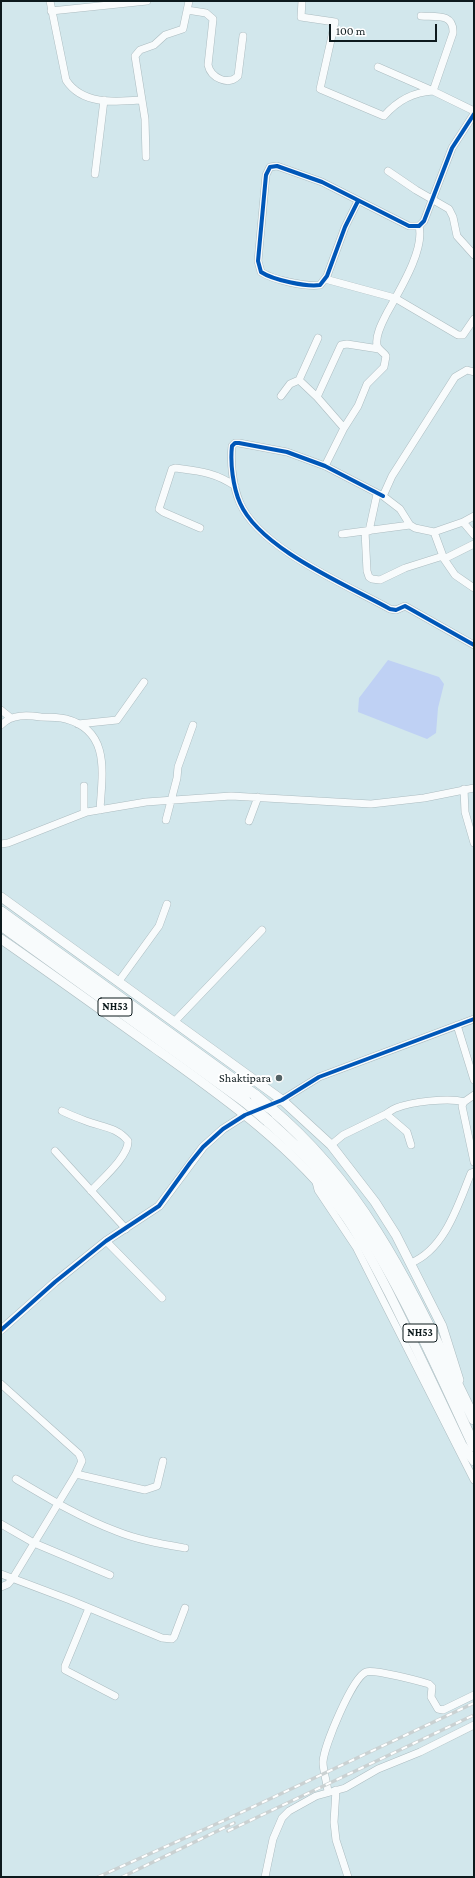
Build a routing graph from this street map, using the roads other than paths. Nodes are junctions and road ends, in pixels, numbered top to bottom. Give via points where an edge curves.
1 (50, 1) edge
2 (147, 1) edge
3 (189, 1) edge
4 (302, 1) edge
5 (51, 10) junction
6 (188, 10) junction
7 (421, 16) dead end
8 (243, 36) dead end
9 (378, 67) dead end
10 (433, 91) junction
11 (104, 100) junction
12 (141, 100) junction
13 (474, 112) edge
14 (146, 157) dead end
15 (388, 171) dead end
16 (95, 174) dead end
17 (432, 200) junction
18 (358, 201) junction
19 (419, 226) junction
20 (474, 255) edge
21 (325, 279) junction
22 (395, 298) junction
23 (474, 319) edge
24 (318, 338) dead end
25 (378, 349) junction
26 (474, 372) edge
27 (299, 380) junction
28 (281, 396) dead end
29 (317, 397) junction
30 (344, 428) junction
31 (325, 466) junction
32 (234, 486) junction
33 (380, 495) junction
34 (474, 516) edge
35 (463, 522) junction
36 (410, 525) junction
37 (200, 528) dead end
38 (367, 531) junction
39 (434, 532) junction
40 (342, 534) dead end
41 (474, 535) edge
42 (474, 544) edge
43 (443, 558) junction
44 (474, 588) edge
45 (474, 645) edge
46 (144, 682) dead end
47 (1, 710) edge
48 (11, 718) junction
49 (78, 724) junction
50 (1, 725) edge
51 (193, 725) dead end
52 (84, 786) dead end
53 (474, 788) edge
54 (464, 789) junction
55 (258, 797) junction
56 (173, 800) junction
57 (100, 810) junction
58 (84, 813) junction
59 (166, 820) dead end
60 (249, 821) dead end
61 (474, 843) edge
62 (1, 844) edge
63 (1, 897) edge
64 (167, 904) dead end
65 (1, 912) edge
66 (1, 925) edge
67 (17, 930) junction
68 (262, 930) dead end
69 (1, 939) edge
70 (119, 981) junction
71 (474, 1019) edge
72 (174, 1021) junction
73 (457, 1025) junction
74 (474, 1080) edge
75 (474, 1095) edge
76 (282, 1100) junction
77 (464, 1102) junction
78 (62, 1111) dead end
79 (386, 1114) junction
80 (245, 1115) junction
81 (330, 1145) junction
82 (411, 1145) dead end
83 (55, 1151) dead end
84 (474, 1162) edge
85 (474, 1172) edge
86 (316, 1182) junction
87 (91, 1191) junction
88 (363, 1220) junction
89 (126, 1229) junction
90 (106, 1241) junction
91 (411, 1263) junction
92 (162, 1298) dead end
93 (1, 1330) edge
94 (1, 1384) edge
95 (462, 1395) junction
96 (474, 1419) edge
97 (474, 1446) edge
98 (162, 1461) dead end
99 (474, 1461) edge
100 (76, 1474) junction
101 (16, 1479) dead end
102 (474, 1480) edge
103 (57, 1503) junction
104 (1, 1524) edge
105 (34, 1543) junction
106 (184, 1548) dead end
107 (1, 1574) edge
108 (110, 1575) dead end
109 (13, 1578) junction
110 (1, 1587) edge
111 (89, 1608) junction
112 (185, 1608) dead end
113 (474, 1695) edge
114 (115, 1696) dead end
115 (474, 1725) edge
116 (336, 1790) junction
117 (328, 1792) junction
118 (265, 1877) edge
119 (348, 1877) edge

1 - 5 street
2 - 5 street
3 - 6 street
4 - 10 street via 301,17 335,22 320,89 384,116 402,99
5 - 11 street via 66,80 72,89 81,95
6 - 8 street via 206,13 213,19 208,65 214,76 230,80 238,76
6 - 12 street via 181,30 165,35 154,45 136,54
7 - 10 street via 442,17 450,20 453,25 453,33
9 - 10 street
10 - 13 street
11 - 12 street
11 - 16 street
12 - 14 street via 145,119
13 - 17 street via 452,148
15 - 17 street
17 - 19 street via 424,221
17 - 20 street via 449,209 457,236
18 - 19 street via 409,226
18 - 21 street
18 - 21 street via 302,174 277,166 268,169 258,268 264,274 307,286 320,285
19 - 22 street via 419,245
21 - 22 street
22 - 23 street via 458,335 464,335
22 - 25 street via 382,323 377,339
24 - 27 street
25 - 29 street via 341,345
25 - 30 street via 386,356 385,365 367,384 358,406
26 - 33 street via 467,370 455,377
27 - 28 street via 290,384
27 - 29 street
29 - 30 street
30 - 31 street
31 - 32 street via 287,452 237,443 231,448
31 - 33 street
32 - 37 street via 209,472 172,469 159,509
32 - 45 street via 240,504 253,524 275,544 301,562 390,609 412,610
33 - 36 street via 400,509
33 - 38 street
34 - 35 street
35 - 39 street
35 - 41 street
36 - 38 street
36 - 39 street
38 - 40 street
38 - 43 street via 367,571 369,576 376,580 384,579 420,562
39 - 43 street
42 - 43 street
43 - 44 street via 455,575
46 - 49 street via 117,720
47 - 48 street
48 - 49 street via 21,715 65,719
48 - 50 street
49 - 57 street via 90,733 102,760
51 - 56 street via 178,767
52 - 58 street
53 - 54 street
54 - 55 street via 424,798 371,804
54 - 61 street via 464,812
55 - 56 street
55 - 60 street
56 - 57 street
56 - 59 street
57 - 58 street
58 - 62 street
63 - 70 main road
64 - 70 street via 159,926
65 - 67 highway, NH53
66 - 67 highway, NH53
67 - 88 highway, NH53, bridge via 254,1109 318,1168
68 - 72 street
69 - 80 main road
70 - 72 main road
71 - 73 street
72 - 76 main road
73 - 74 street
73 - 76 street via 319,1077
75 - 77 street
76 - 80 street
76 - 81 main road
77 - 79 street via 453,1099 410,1105 396,1108
77 - 84 street via 462,1111
78 - 87 street via 111,1128 128,1141 114,1168
79 - 81 street
79 - 82 street via 407,1132
80 - 86 main road
80 - 89 street via 203,1146 159,1206
81 - 91 main road via 375,1202
83 - 87 street
85 - 91 street via 471,1173 439,1241 422,1259
86 - 99 main road via 344,1214 359,1238 401,1317 462,1445
86 - 102 street via 318,1190 356,1247
87 - 89 street
88 - 95 highway, NH53 via 400,1268
88 - 97 highway, NH53
89 - 90 street
90 - 92 street
90 - 93 street
91 - 95 main road via 442,1326 452,1353
94 - 100 street via 79,1454 82,1461
95 - 96 highway, NH53
98 - 100 street via 157,1486 145,1490
100 - 103 street
101 - 103 street
103 - 105 street
103 - 106 street via 116,1531 150,1542
104 - 105 street
105 - 108 street
105 - 109 street
107 - 109 street
109 - 110 street
109 - 111 street
111 - 112 street via 162,1638 172,1639
111 - 114 street via 64,1670
113 - 117 street via 442,1710 438,1709 431,1697 432,1687 429,1684 368,1671 357,1679 326,1747 323,1762
115 - 116 street via 345,1788
116 - 117 street
116 - 119 street via 336,1840
117 - 118 street via 296,1807 282,1818 270,1849

